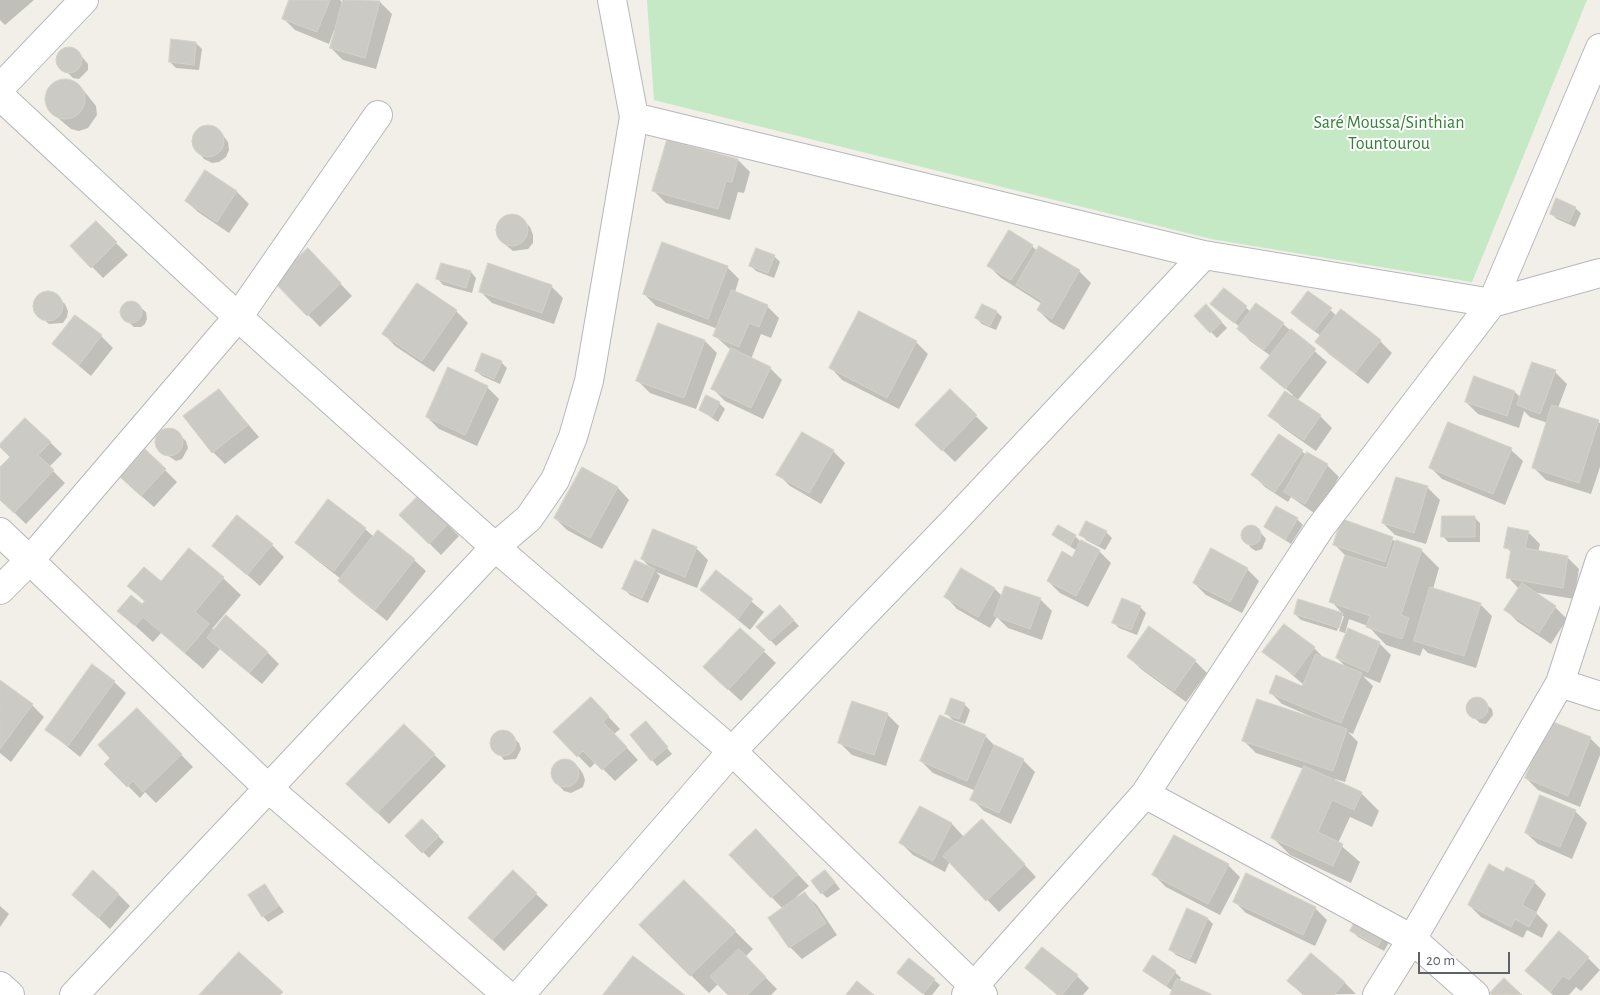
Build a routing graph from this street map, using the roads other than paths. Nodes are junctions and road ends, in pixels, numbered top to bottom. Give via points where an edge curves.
1 (84, 0) edge
2 (610, 0) edge
3 (1600, 48) edge
4 (0, 88) edge
5 (0, 96) edge
6 (378, 115) dead end
7 (634, 117) junction
8 (1204, 255) junction
9 (1600, 273) edge
10 (1492, 302) junction
11 (238, 317) junction
12 (0, 532) edge
13 (495, 547) junction
14 (30, 560) junction
15 (1600, 560) edge
16 (0, 590) edge
17 (1560, 683) junction
18 (1600, 696) edge
19 (732, 751) junction
20 (268, 788) junction
21 (1145, 794) junction
22 (1412, 939) junction
23 (0, 986) edge
24 (974, 992) edge
25 (10, 995) edge
26 (74, 995) edge
27 (507, 995) edge
28 (520, 995) edge
29 (1376, 995) edge
30 (1476, 995) edge

1 - 4 street
2 - 7 street
3 - 10 street
5 - 11 street
6 - 11 street
7 - 8 street
7 - 13 street via 589,381 572,437 555,480 529,518
8 - 10 street
8 - 19 street
9 - 10 street
10 - 21 street via 1320,528
11 - 13 street
11 - 14 street
12 - 14 street
13 - 19 street
13 - 20 street
14 - 16 street
14 - 20 street
15 - 17 street
17 - 18 street
17 - 22 street
19 - 24 street
19 - 28 street
20 - 26 street
20 - 27 street
21 - 22 street
21 - 24 street
22 - 29 street
22 - 30 street
23 - 25 street

